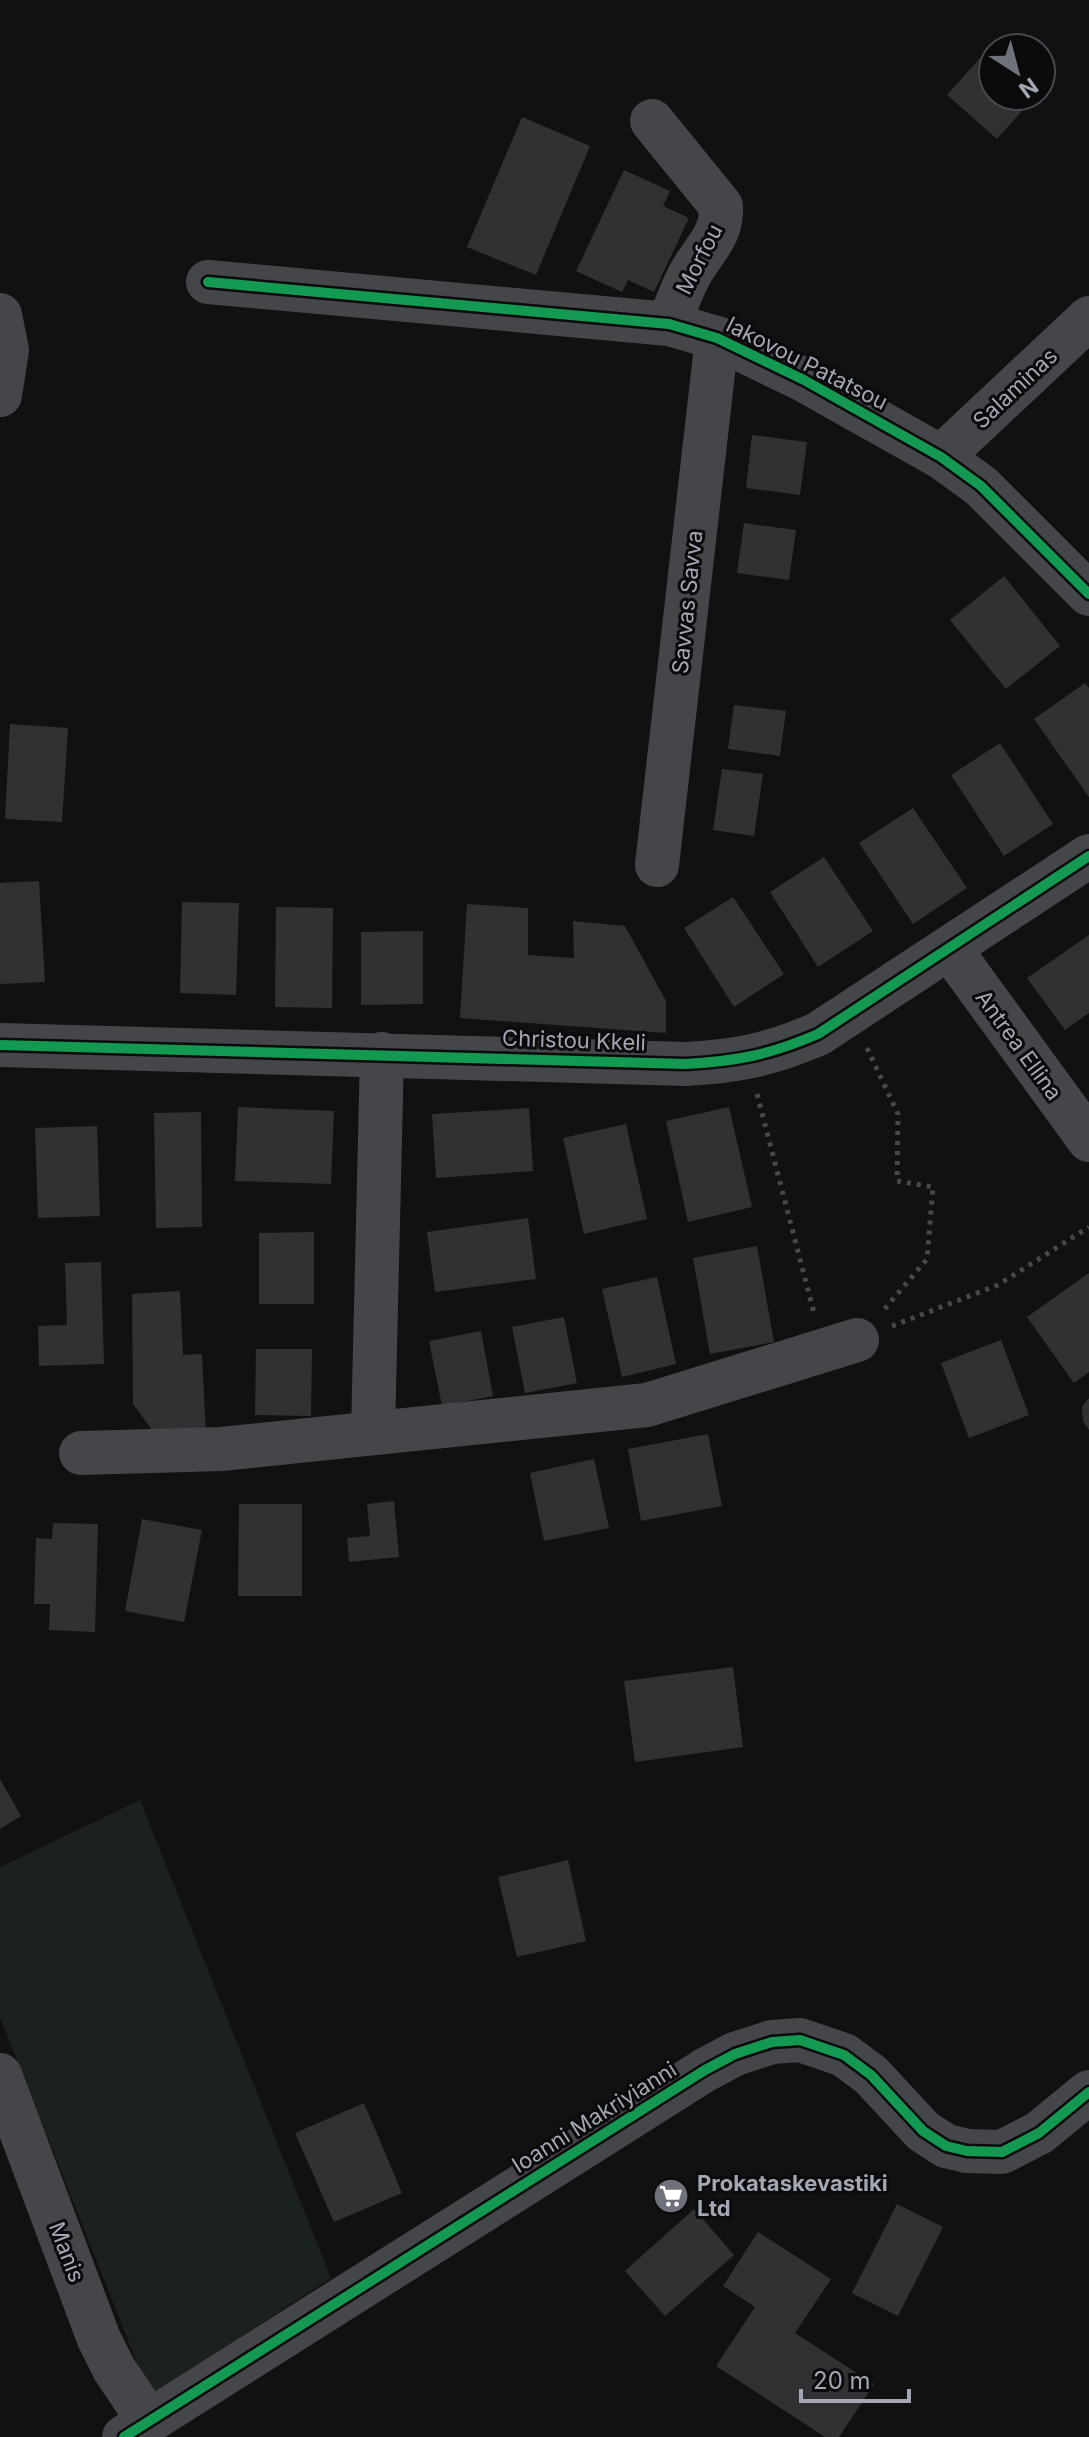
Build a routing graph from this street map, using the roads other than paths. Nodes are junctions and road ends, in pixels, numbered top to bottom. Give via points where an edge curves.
1 (652, 121) dead end
2 (208, 282) dead end
3 (0, 315) edge
4 (1089, 318) edge
5 (669, 324) junction
6 (717, 338) junction
7 (0, 395) edge
8 (941, 457) junction
9 (1089, 594) edge
10 (1089, 856) edge
11 (657, 865) dead end
12 (950, 949) junction
13 (0, 1045) edge
14 (382, 1054) junction
15 (1089, 1140) edge
16 (840, 1345) road end
17 (373, 1432) junction
18 (81, 1453) dead end
19 (0, 2075) edge
20 (1089, 2092) edge
21 (137, 2429) edge

1 - 5 street, Morfou via 721,206 716,238 690,274
2 - 5 street, Iakovou Patatsou
3 - 7 street via 7,350
4 - 8 street, Salaminas
5 - 6 street, Iakovou Patatsou
6 - 8 street, Iakovou Patatsou
6 - 11 street, Savvas Savva
8 - 9 street, Iakovou Patatsou via 981,486
10 - 12 street, Christou Kkeli
12 - 14 street, Christou Kkeli via 818,1034 748,1058 686,1064
12 - 15 street, Antrea Ellina
13 - 14 street, Christou Kkeli
14 - 17 street
16 - 17 street via 647,1405
17 - 18 street via 222,1449
19 - 21 street, Manis
20 - 21 street, Ioanni Makriyianni via 1039,2133 1002,2152 967,2151 946,2146 923,2131 871,2075 844,2055 800,2040 735,2054

